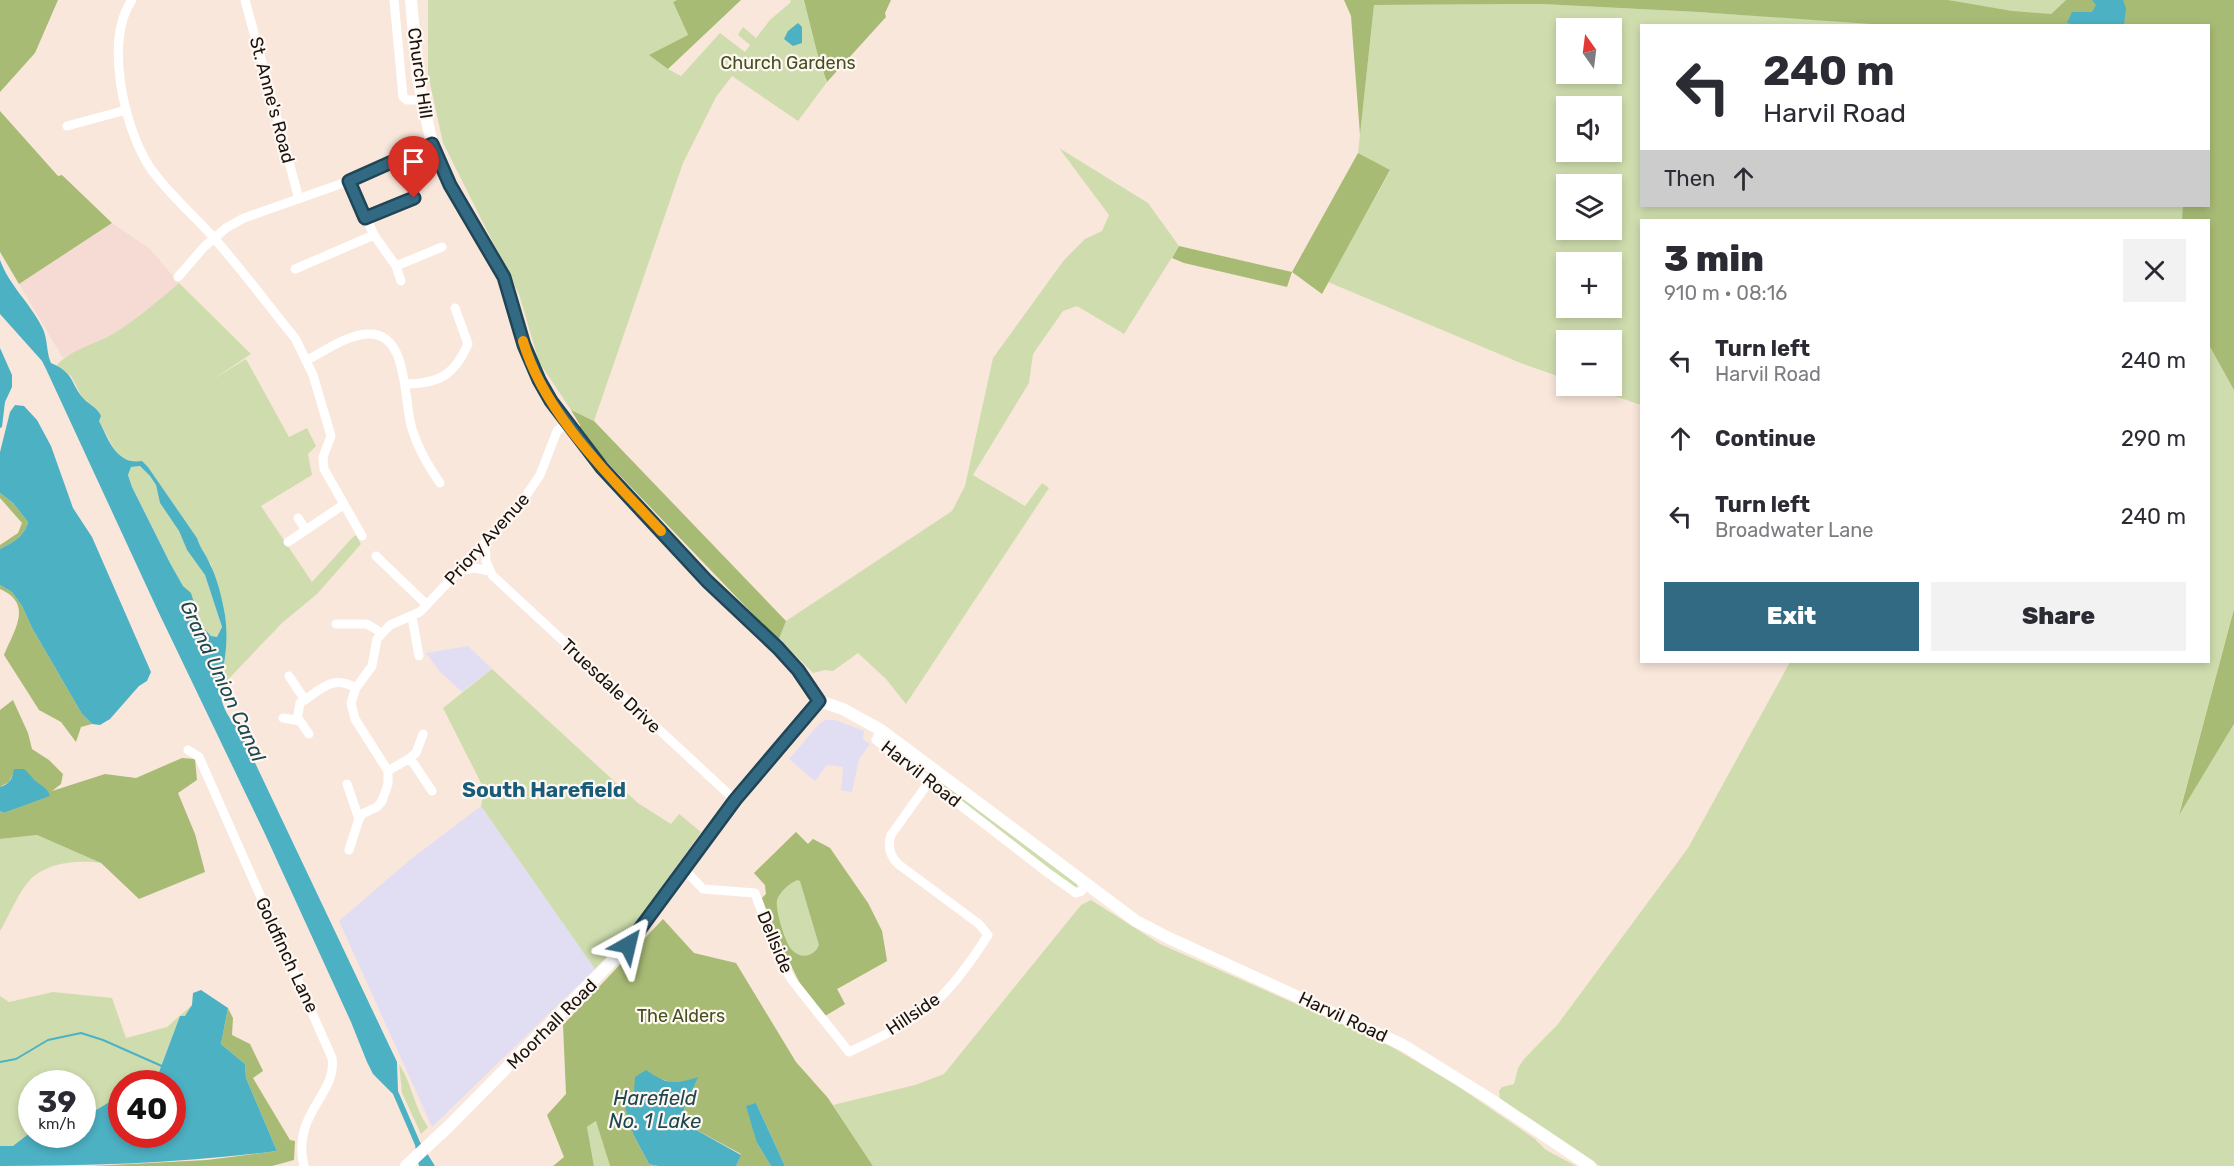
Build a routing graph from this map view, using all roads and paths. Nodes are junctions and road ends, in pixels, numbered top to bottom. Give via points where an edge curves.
1 (132, 0) edge
2 (245, 0) edge
3 (394, 0) edge
4 (411, 0) edge
5 (421, 100) junction
6 (126, 110) junction
7 (67, 126) dead end
8 (432, 144) junction
9 (349, 181) junction
10 (414, 198) dead end
11 (299, 199) junction
12 (365, 218) junction
13 (374, 235) junction
14 (214, 237) junction
15 (442, 247) dead end
16 (396, 266) junction
17 (295, 269) dead end
18 (178, 277) dead end
19 (401, 281) dead end
20 (455, 309) dead end
21 (307, 360) junction
22 (406, 384) junction
23 (567, 423) junction
24 (440, 483) dead end
25 (343, 505) junction
26 (298, 518) dead end
27 (306, 530) junction
28 (362, 536) dead end
29 (288, 542) dead end
30 (485, 542) junction
31 (376, 556) dead end
32 (457, 571) junction
33 (489, 571) junction
34 (427, 605) junction
35 (412, 617) junction
36 (336, 624) dead end
37 (382, 633) junction
38 (419, 656) dead end
39 (289, 676) dead end
40 (356, 688) junction
41 (305, 700) junction
42 (819, 701) junction
43 (284, 718) dead end
44 (297, 720) junction
45 (309, 734) dead end
46 (423, 734) dead end
47 (188, 750) dead end
48 (410, 758) junction
49 (388, 771) junction
50 (933, 777) junction
51 (347, 784) dead end
52 (432, 791) dead end
53 (735, 800) junction
54 (359, 819) junction
55 (349, 849) dead end
56 (684, 869) junction
57 (849, 1052) joint
58 (407, 1165) edge
59 (304, 1166) edge
60 (1590, 1166) edge

1 - 6 street via 121,19 118,46
2 - 11 street, St. Anne's Road
3 - 5 street via 403,97
4 - 5 street, Church Hill
5 - 8 street, Church Hill
6 - 7 street
6 - 14 street via 148,165
8 - 9 street
8 - 23 street, Church Hill via 450,185 504,277 531,363
9 - 11 street
9 - 12 street
10 - 12 street
11 - 14 street via 244,218
12 - 13 street
13 - 16 street
13 - 17 street
14 - 18 street
14 - 21 street via 295,338
15 - 16 street
16 - 19 street
20 - 22 street via 468,344 452,371 435,381
21 - 22 street via 359,335 374,334 391,343
21 - 25 street via 331,436 322,463
22 - 24 street via 412,430
23 - 30 street, Priory Avenue via 557,431 530,493
23 - 42 street via 602,468 707,581 784,653
25 - 27 street
25 - 28 street
26 - 27 street
27 - 29 street
30 - 32 street, Priory Avenue
30 - 33 street
31 - 34 street
32 - 33 street
32 - 34 street, Priory Avenue
33 - 53 street, Truesdale Drive
34 - 35 street, Priory Avenue
35 - 37 street, Priory Avenue via 390,625
35 - 38 street
36 - 37 street via 367,624
37 - 40 street via 372,666
39 - 41 street
40 - 41 street via 333,682
40 - 49 street via 352,711
41 - 44 street via 299,706
42 - 50 street, Harvil Road via 881,730
42 - 53 street, Moorhall Road
43 - 44 street
44 - 45 street
46 - 48 street
47 - 59 street, Goldfinch Lane via 199,757 332,1058 333,1073 305,1125 301,1148
48 - 49 street
48 - 52 street
49 - 54 street via 382,801
50 - 57 street, Hillside via 891,836 891,855 988,935 934,1003
50 - 60 street, Harvil Road via 1136,921 1403,1045
51 - 54 street
53 - 56 street, Moorhall Road
54 - 55 street
56 - 57 street, Dellside via 703,889 755,893 790,979
56 - 58 street, Moorhall Road via 614,962

